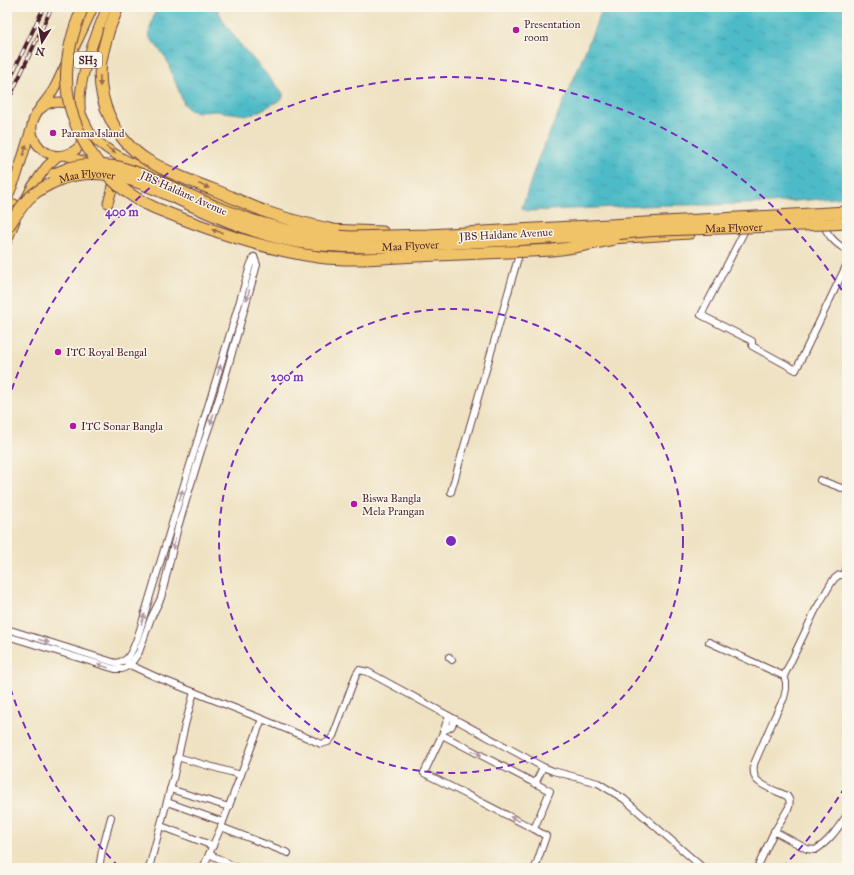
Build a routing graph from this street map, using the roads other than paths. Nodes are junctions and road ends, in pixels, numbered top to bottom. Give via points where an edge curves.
1 (83, 7) edge
2 (92, 7) edge
3 (107, 7) edge
4 (118, 7) edge
5 (39, 110) junction
6 (83, 118) junction
7 (32, 127) junction
8 (61, 155) junction
9 (117, 175) junction
10 (7, 199) edge
11 (108, 203) dead end
12 (823, 211) junction
13 (847, 211) edge
14 (7, 214) edge
15 (847, 223) edge
16 (847, 226) edge
17 (7, 228) edge
18 (824, 228) junction
19 (643, 232) junction
20 (744, 232) junction
21 (380, 236) junction
22 (7, 241) edge
23 (847, 250) edge
24 (518, 258) dead end
25 (847, 264) edge
26 (820, 480) dead end
27 (847, 490) edge
28 (451, 492) dead end
29 (847, 567) edge
30 (845, 575) edge
31 (7, 629) edge
32 (7, 636) edge
33 (709, 642) dead end
34 (125, 660) junction
35 (130, 665) junction
36 (784, 676) junction
37 (194, 692) junction
38 (452, 718) junction
39 (262, 719) junction
40 (444, 733) junction
41 (177, 757) junction
42 (543, 767) junction
43 (241, 775) junction
44 (535, 784) junction
45 (170, 789) junction
46 (167, 802) junction
47 (229, 807) junction
48 (847, 815) edge
49 (111, 817) dead end
50 (222, 824) junction
51 (161, 826) junction
52 (534, 829) junction
53 (774, 831) junction
54 (213, 846) junction
55 (209, 854) junction
56 (288, 854) dead end
57 (99, 868) edge
58 (149, 868) edge
59 (203, 868) edge
60 (238, 868) edge
61 (535, 868) edge
62 (703, 868) edge
63 (757, 868) edge

19 -> 1 highway, bridge via 570,248 343,258 319,257 270,248 170,214 144,203 114,182 94,158 75,125 68,100 66,71 69,46
2 - 5 main road, SH3 via 52,92
3 - 6 main road, SH3 via 99,25 80,90
4 -> 21 highway, bridge via 105,43 100,88 111,120 130,147 147,160 178,176 265,211 337,231
5 - 6 main road via 47,104 66,102 75,107
5 - 7 main road, SH3
6 - 8 main road, SH3 via 86,131 84,139 73,152
6 -> 12 main road, JBS Haldane Avenue via 88,131 103,145 142,168 239,210 306,226 396,232 658,217
7 - 8 main road via 33,137 45,152
10 -> 7 main road, SH3
8 - 9 main road, JBS Haldane Avenue via 95,165
8 - 22 main road, SH3 via 47,166 32,187
9 - 11 main road
9 - 20 main road, JBS Haldane Avenue via 180,206 257,237 315,249 376,251 500,247
12 - 13 main road, JBS Haldane Avenue
12 - 18 street
13 - 21 highway, Maa Flyover, bridge via 702,221
14 - 21 highway, Maa Flyover, bridge via 41,181 69,168 96,165 119,167 135,172 232,214 286,230 350,237
15 - 19 highway, Maa Flyover, bridge
16 - 18 main road, JBS Haldane Avenue
17 - 19 highway, Maa Flyover, bridge via 29,198 45,186 66,177 97,173 111,174 156,188 220,218 275,237 299,242 340,246 406,246
18 - 20 main road, JBS Haldane Avenue
18 - 23 street via 839,246
20 - 25 street via 701,315 752,341 752,346 796,370
24 - 28 street
26 - 27 street
29 - 30 street
30 - 36 street via 838,576 830,585 815,610
31 -> 34 street via 116,663
35 -> 32 street via 115,669
33 - 36 street
34 - 35 street
34 -> 35 street via 133,649 144,616 254,257 256,265 220,395 178,527 161,598 139,652
35 - 37 street
36 - 53 street via 784,698 753,770 759,783 789,799 789,807
37 - 39 street
37 - 41 street
38 - 39 street via 360,670 333,736 328,742 321,744
38 - 40 street via 450,727
38 - 42 street
39 - 43 street
40 -> 44 street
52 -> 40 street via 424,773
41 - 43 street
41 - 45 street
42 - 44 street
42 - 62 street via 598,783 624,798
43 - 47 street
44 - 52 street via 550,791
45 - 46 street
45 - 47 street
46 - 50 street
46 - 51 street
47 - 50 street
48 - 53 street via 835,832 815,850 808,849
49 - 57 street
50 - 54 street
50 - 56 street
51 - 54 street
51 - 58 street
52 - 61 street via 546,836
53 - 63 street
54 - 55 street
55 - 59 street
55 - 60 street

